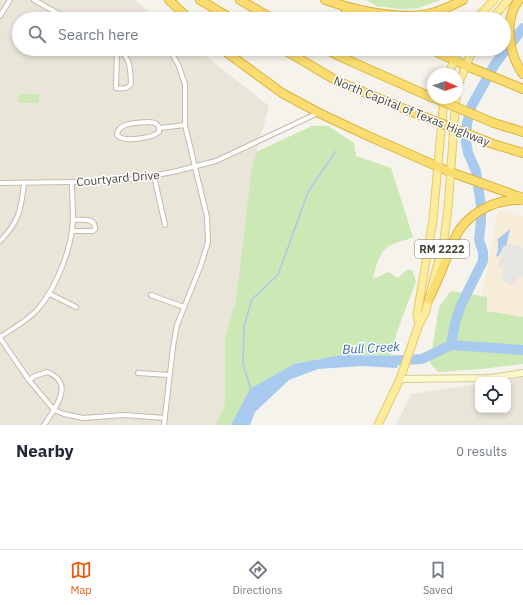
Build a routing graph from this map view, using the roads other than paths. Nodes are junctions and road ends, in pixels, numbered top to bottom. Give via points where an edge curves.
1 (10, 0) edge
2 (34, 0) edge
3 (169, 0) edge
4 (200, 0) edge
5 (240, 0) edge
6 (322, 0) edge
7 (325, 0) edge
8 (463, 0) edge
9 (494, 0) edge
10 (508, 0) edge
11 (519, 0) edge
12 (55, 12) edge
13 (182, 12) edge
14 (220, 12) edge
15 (261, 12) edge
16 (349, 12) edge
17 (376, 12) edge
18 (433, 12) edge
19 (483, 12) edge
20 (498, 12) edge
21 (0, 16) edge
22 (511, 20) edge
23 (511, 42) edge
24 (118, 56) edge
25 (126, 56) edge
26 (173, 56) edge
27 (232, 56) edge
28 (295, 56) edge
29 (339, 56) edge
30 (445, 56) edge
31 (455, 56) edge
32 (471, 56) edge
33 (454, 60) junction
34 (467, 66) junction
35 (451, 68) edge
36 (523, 74) edge
37 (463, 76) edge
38 (523, 88) edge
39 (427, 95) edge
40 (443, 104) edge
41 (448, 104) edge
42 (456, 104) edge
43 (319, 113) junction
44 (185, 125) junction
45 (160, 128) junction
46 (523, 132) edge
47 (523, 153) edge
48 (438, 166) junction
49 (195, 167) junction
50 (450, 172) junction
51 (154, 176) junction
52 (72, 182) junction
53 (0, 183) edge
54 (24, 184) junction
55 (523, 199) edge
56 (73, 220) junction
57 (164, 226) dead end
58 (72, 230) junction
59 (0, 242) edge
60 (50, 294) junction
61 (151, 295) dead end
62 (429, 299) junction
63 (76, 307) dead end
64 (184, 307) junction
65 (419, 324) junction
66 (0, 338) edge
67 (138, 373) dead end
68 (523, 373) edge
69 (169, 375) junction
70 (400, 379) junction
71 (29, 380) junction
72 (54, 410) junction
73 (165, 418) junction
74 (44, 425) edge
75 (164, 425) edge
76 (378, 425) edge

1 - 21 street
2 - 12 street
3 - 13 highway
4 - 14 highway
5 - 15 highway
6 - 16 highway
7 - 17 highway via 351,9
8 - 18 highway
9 - 19 main road
10 - 20 main road
11 - 22 highway
23 - 36 highway via 515,60
24 - 25 street via 116,88 120,89 131,84
26 - 44 street via 185,84
27 - 43 highway via 282,93
28 - 47 highway, North Capital of Texas Highway, bridge via 337,81 493,144
29 - 39 highway, North Capital of Texas Highway
30 - 33 highway
31 - 33 main road
32 - 34 main road
33 - 34 highway
33 - 35 main road
34 - 37 main road
34 - 38 highway
40 - 48 main road, RM 2222
41 - 46 highway, North Capital of Texas Highway, bridge
42 - 50 main road, RM 2222
43 - 48 highway
43 - 49 street, Courtyard Drive via 216,161
44 - 45 street
44 - 49 street
45 - 45 street via 154,122 122,126 118,135 125,140 154,136
48 - 50 highway
48 - 65 main road, RM 2222 via 433,220 417,315
49 - 51 street, Courtyard Drive
49 - 64 street via 207,217 208,242 202,265
50 - 55 highway
50 - 62 main road, RM 2222 via 444,239
51 - 52 street, Courtyard Drive
51 - 57 street
52 - 54 street, Courtyard Drive
52 - 56 street
53 - 54 street, Courtyard Drive
54 - 59 street via 17,219
55 - 62 highway via 510,199 486,207 468,220 454,239
56 - 58 street
56 - 58 street via 91,220 96,225 93,231
58 - 60 street via 58,278
60 - 63 street
60 - 66 street via 36,311
61 - 64 street
62 - 65 main road, RM 2222
64 - 69 street via 173,347
65 - 70 main road, RM 2222
66 - 71 street
67 - 69 street
68 - 70 street via 498,378
69 - 73 street
70 - 76 main road, RM 2222
71 - 72 street
71 - 72 street via 47,372 61,381 59,401
72 - 73 street via 83,418 124,415
72 - 74 street
73 - 75 street

